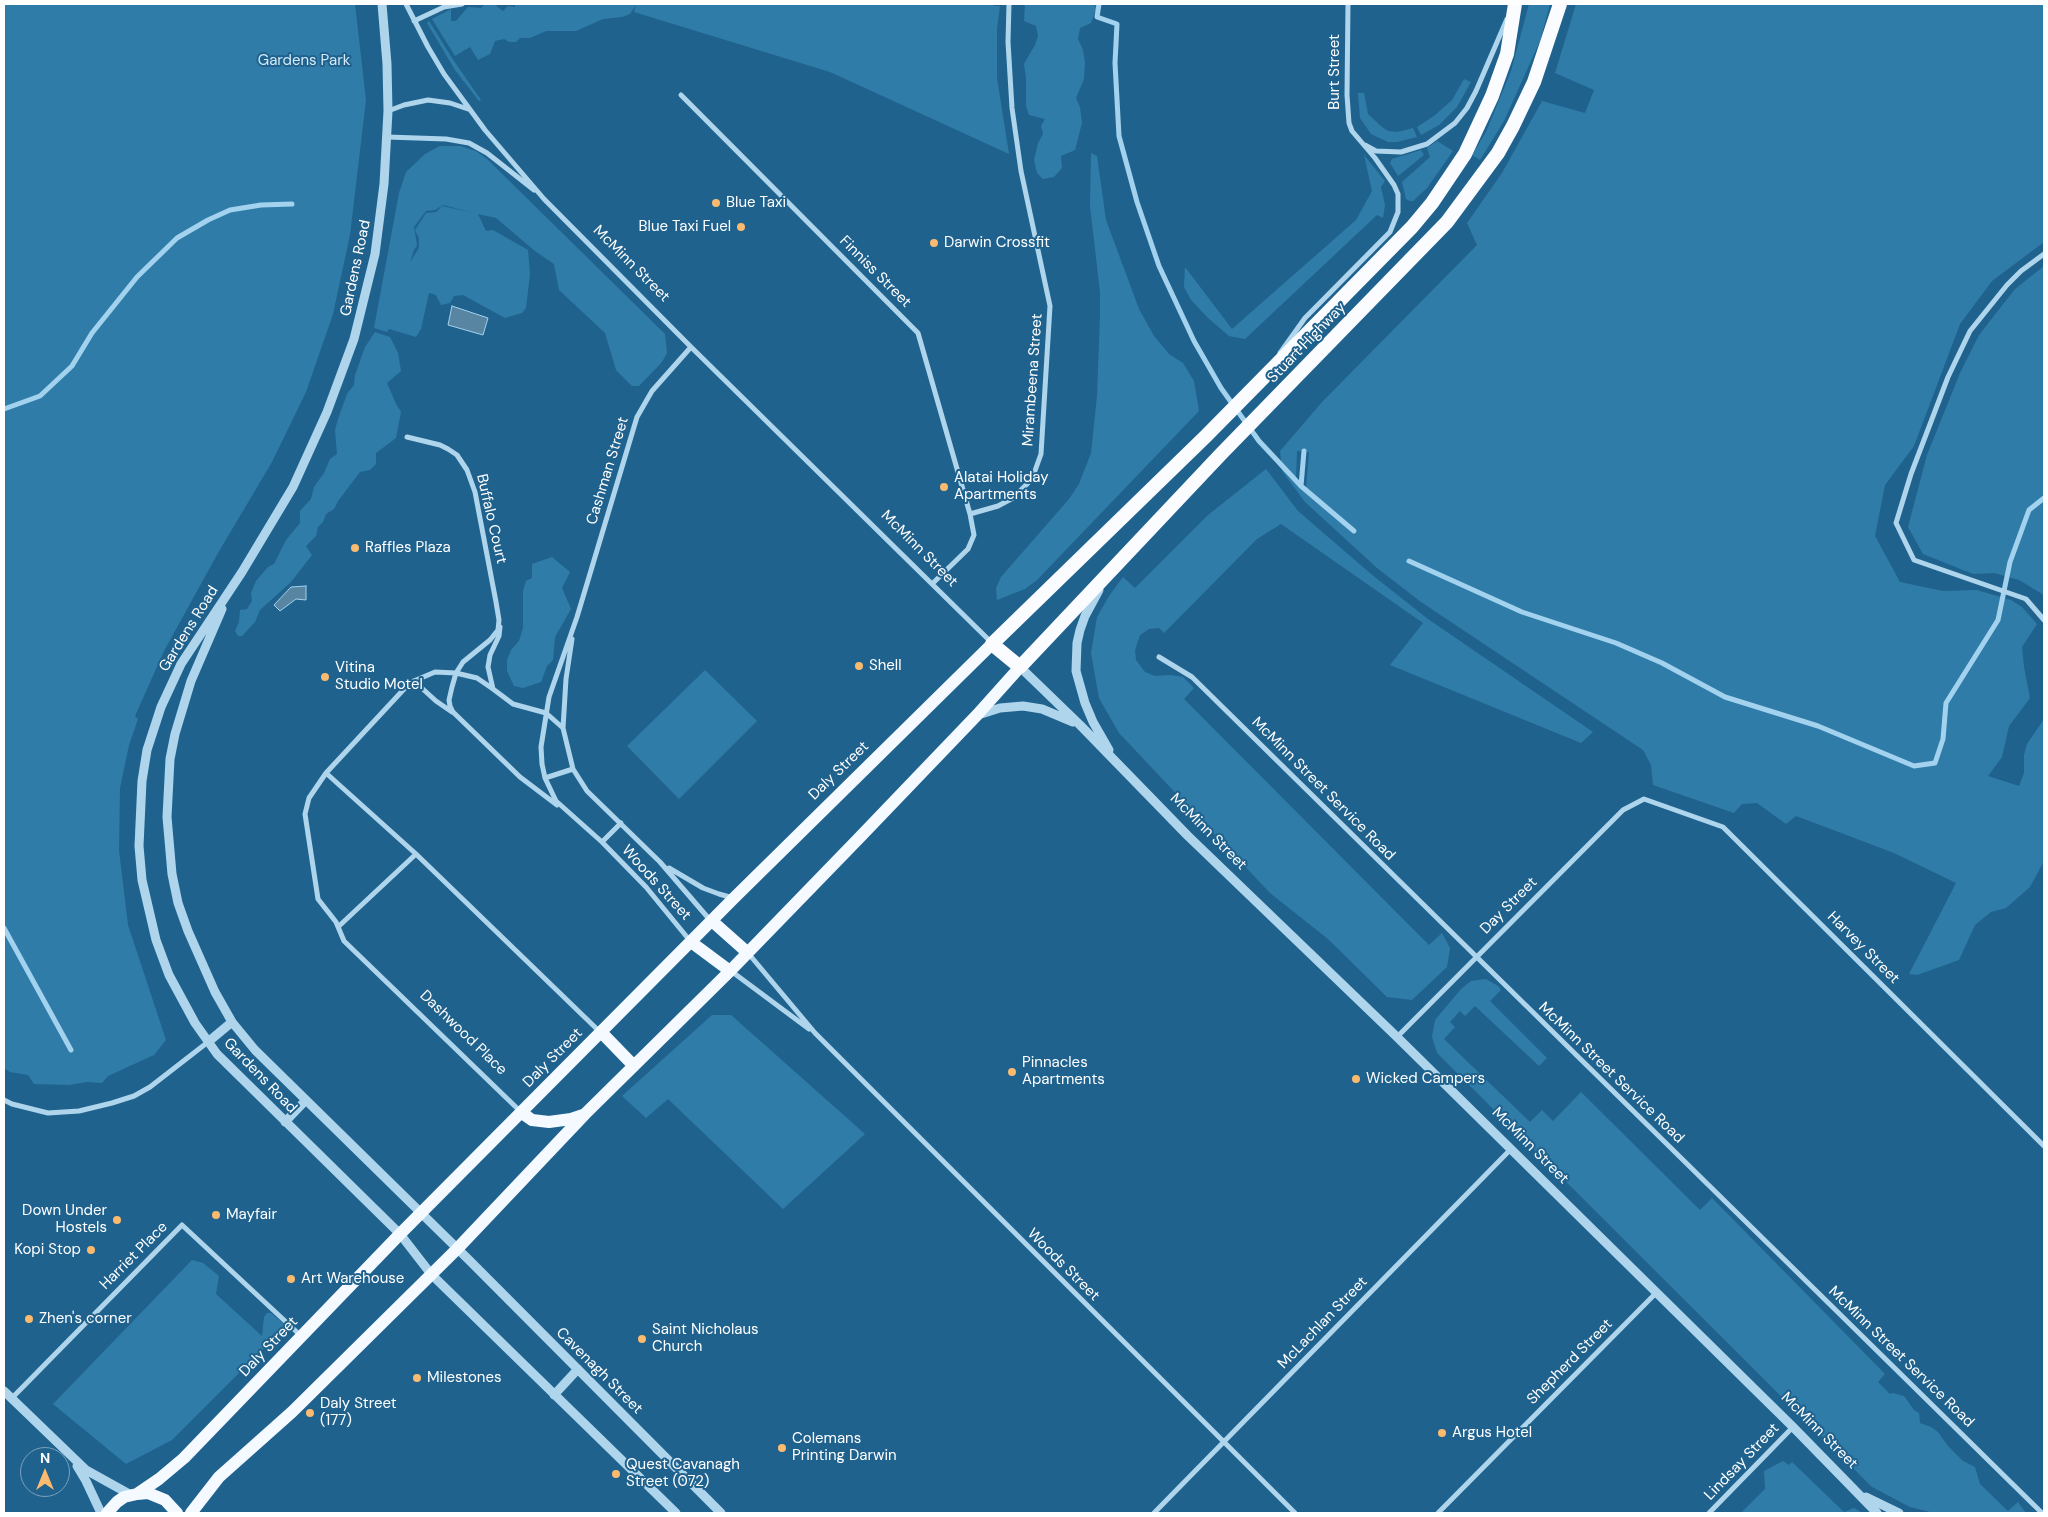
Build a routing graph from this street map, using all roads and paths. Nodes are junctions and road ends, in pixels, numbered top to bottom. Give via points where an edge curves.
1 (382, 4) edge
2 (406, 4) edge
3 (462, 4) edge
4 (1009, 4) edge
5 (1348, 4) edge
6 (1513, 4) edge
7 (1560, 4) edge
8 (414, 20) junction
9 (681, 96) dead end
10 (469, 109) junction
11 (388, 111) junction
12 (387, 137) junction
13 (1357, 138) junction
14 (544, 198) junction
15 (2044, 254) edge
16 (691, 347) junction
17 (1267, 372) junction
18 (407, 437) dead end
19 (970, 514) junction
20 (1119, 561) junction
21 (242, 572) junction
22 (932, 584) junction
23 (498, 615) junction
24 (577, 616) junction
25 (2044, 620) edge
26 (992, 644) junction
27 (1159, 657) dead end
28 (1020, 668) junction
29 (456, 673) junction
30 (414, 681) junction
31 (493, 688) junction
32 (453, 712) junction
33 (546, 713) junction
34 (977, 715) junction
35 (1080, 725) junction
36 (563, 728) junction
37 (573, 769) junction
38 (326, 773) junction
39 (1128, 774) junction
40 (545, 778) junction
41 (1644, 799) joint
42 (562, 808) junction
43 (620, 823) junction
44 (602, 842) junction
45 (416, 854) junction
46 (660, 862) junction
47 (734, 898) junction
48 (712, 921) junction
49 (338, 927) junction
50 (691, 942) junction
51 (748, 953) junction
52 (1475, 957) junction
53 (730, 971) junction
54 (232, 1022) junction
55 (601, 1032) junction
56 (815, 1033) junction
57 (1397, 1037) junction
58 (208, 1042) junction
59 (634, 1066) junction
60 (4, 1100) edge
61 (306, 1100) junction
62 (522, 1113) junction
63 (585, 1114) junction
64 (284, 1122) junction
65 (2044, 1146) edge
66 (1510, 1150) junction
67 (421, 1213) junction
68 (400, 1234) junction
69 (457, 1248) junction
70 (431, 1274) junction
71 (1656, 1293) junction
72 (301, 1337) junction
73 (578, 1369) junction
74 (4, 1391) edge
75 (554, 1395) junction
76 (11, 1399) junction
77 (1793, 1427) junction
78 (1224, 1442) junction
79 (60, 1447) edge
80 (70, 1456) edge
81 (70, 1458) edge
82 (1852, 1487) junction
83 (134, 1494) junction
84 (101, 1513) edge
85 (107, 1513) edge
86 (177, 1513) edge
87 (191, 1513) edge
88 (676, 1513) edge
89 (721, 1513) edge
90 (1154, 1513) edge
91 (1296, 1513) edge
92 (1438, 1513) edge
93 (1709, 1513) edge
94 (1877, 1513) edge
95 (1899, 1513) edge
96 (2042, 1513) edge

1 - 11 street, Gardens Road
2 - 8 street
3 - 8 street via 444,7
4 - 19 street, Mirambeena Street via 1012,108 1021,171 1050,306 1042,438 1037,468 1026,488 998,506
5 - 13 street, Burt Street via 1348,112 1349,123
6 - 13 street via 1476,91 1455,123 1440,136 1401,152 1376,150
6 - 17 highway, Stuart Highway via 1503,68 1478,130 1453,173 1412,227
7 - 20 highway, Stuart Highway via 1534,82 1498,153 1478,183 1447,222
8 - 10 street via 444,74
9 - 19 street, Finniss Street via 918,333
10 - 11 street via 428,100
10 - 14 street
11 - 12 street, Gardens Road
12 - 14 street via 469,143 487,153
12 - 21 street, Gardens Road via 380,222 373,262 340,381 293,487
13 - 17 street, Burt Street via 1394,185 1400,204 1396,221 1382,240 1306,318
14 - 16 street, McMinn Street
15 - 25 street via 2006,286 1970,331 1948,377 1911,474 1896,524 1914,560 2026,599
16 - 22 street, McMinn Street
16 - 24 street, Cashman Street via 652,390 637,418
17 - 26 highway, Stuart Highway via 1206,436
18 - 23 street, Buffalo Court via 448,449 468,470
19 - 22 street via 974,535 968,549
20 - 28 highway, Stuart Highway
20 - 39 street via 1085,616 1077,643 1076,661 1080,687 1093,722 1110,752
21 - 54 street, Gardens Road via 217,618 183,704 170,758 166,817 178,903 202,965
21 - 58 street, Gardens Road via 181,664 161,707 147,750 140,811 142,880 156,940 182,1000
22 - 26 street, McMinn Street
23 - 29 street, Buffalo Court via 498,630 463,662
23 - 31 street, Buffalo Court via 499,636 488,667
24 - 33 street, Cashman Street
24 - 36 street, Cashman Street via 566,679
26 - 28 highway, McMinn Street
26 - 47 main road, Daly Street
27 - 52 street, McMinn Street Service Road via 1192,677
28 - 34 main road
28 - 35 street, McMinn Street
29 - 30 street via 435,672
29 - 31 street via 477,678
29 - 32 street, Buffalo Court via 449,700
30 - 32 street
30 - 38 street, Dashwood Place
31 - 33 street via 513,704
32 - 42 street via 525,781
33 - 36 street
33 - 40 street, Woods Street via 541,747
34 - 35 street via 1023,706 1056,714
34 - 51 main road
35 - 39 street, McMinn Street
36 - 37 street, Woods Street
37 - 40 street
37 - 43 street, Woods Street via 587,791
38 - 45 street
38 - 49 street, Dashwood Place via 309,798 305,814 318,899
39 - 57 street, McMinn Street
40 - 42 street, Woods Street via 550,792
41 - 52 street, Day Street via 1623,810
41 - 65 street, Harvey Street via 1723,827
42 - 44 street, Woods Street
43 - 44 street, Woods Street
43 - 46 street, Woods Street
44 - 50 street, Woods Street via 646,887
45 - 49 street
45 - 55 street
46 - 47 street, Woods Street via 703,888
46 - 48 street, Woods Street
47 - 48 main road, Daly Street
48 - 50 main road, Daly Street
48 - 51 main road
49 - 62 street, Dashwood Place via 344,941
50 - 53 main road
50 - 55 main road, Daly Street
51 - 53 main road
51 - 56 street, Woods Street
52 - 57 street, Day Street
52 - 96 street, McMinn Street Service Road
53 - 56 street, Woods Street
53 - 59 main road
54 - 58 street
54 - 61 street, Gardens Road via 255,1050
55 - 59 main road
55 - 62 main road, Daly Street
56 - 78 street, Woods Street
57 - 66 street, McMinn Street
58 - 60 street via 150,1087 112,1103 79,1111 48,1113
58 - 64 street, Gardens Road via 230,1069
59 - 63 main road
61 - 64 street
61 - 67 street, Gardens Road
62 - 63 main road, Dashwood Place via 532,1120 549,1122 571,1120
62 - 67 main road, Daly Street
63 - 69 main road
64 - 68 street, Gardens Road
66 - 71 street, McMinn Street
66 - 78 street, McLachlan Street
67 - 68 main road, Daly Street
67 - 69 street, Gardens Road
68 - 70 street, Gardens Road
68 - 72 main road, Daly Street
69 - 70 main road
69 - 73 street, Cavenagh Street
70 - 75 street
70 - 87 main road via 292,1412 219,1477
71 - 77 street, McMinn Street
71 - 92 street, Shepherd Street
72 - 76 street, Harriet Place via 182,1225
72 - 83 main road, Daly Street via 184,1458 159,1480
73 - 75 street
73 - 89 street, Cavenagh Street
74 - 76 street
75 - 88 street
76 - 79 street
77 - 82 street, McMinn Street
77 - 93 street, Lindsay Street
78 - 90 street, McLachlan Street
78 - 91 street, Woods Street
80 - 83 street via 99,1478
81 - 84 street via 83,1476
82 - 94 street, McMinn Street
82 - 95 street, McMinn Street via 1871,1501
83 - 85 main road, Daly Street via 117,1502
83 - 86 main road via 155,1495 171,1504

